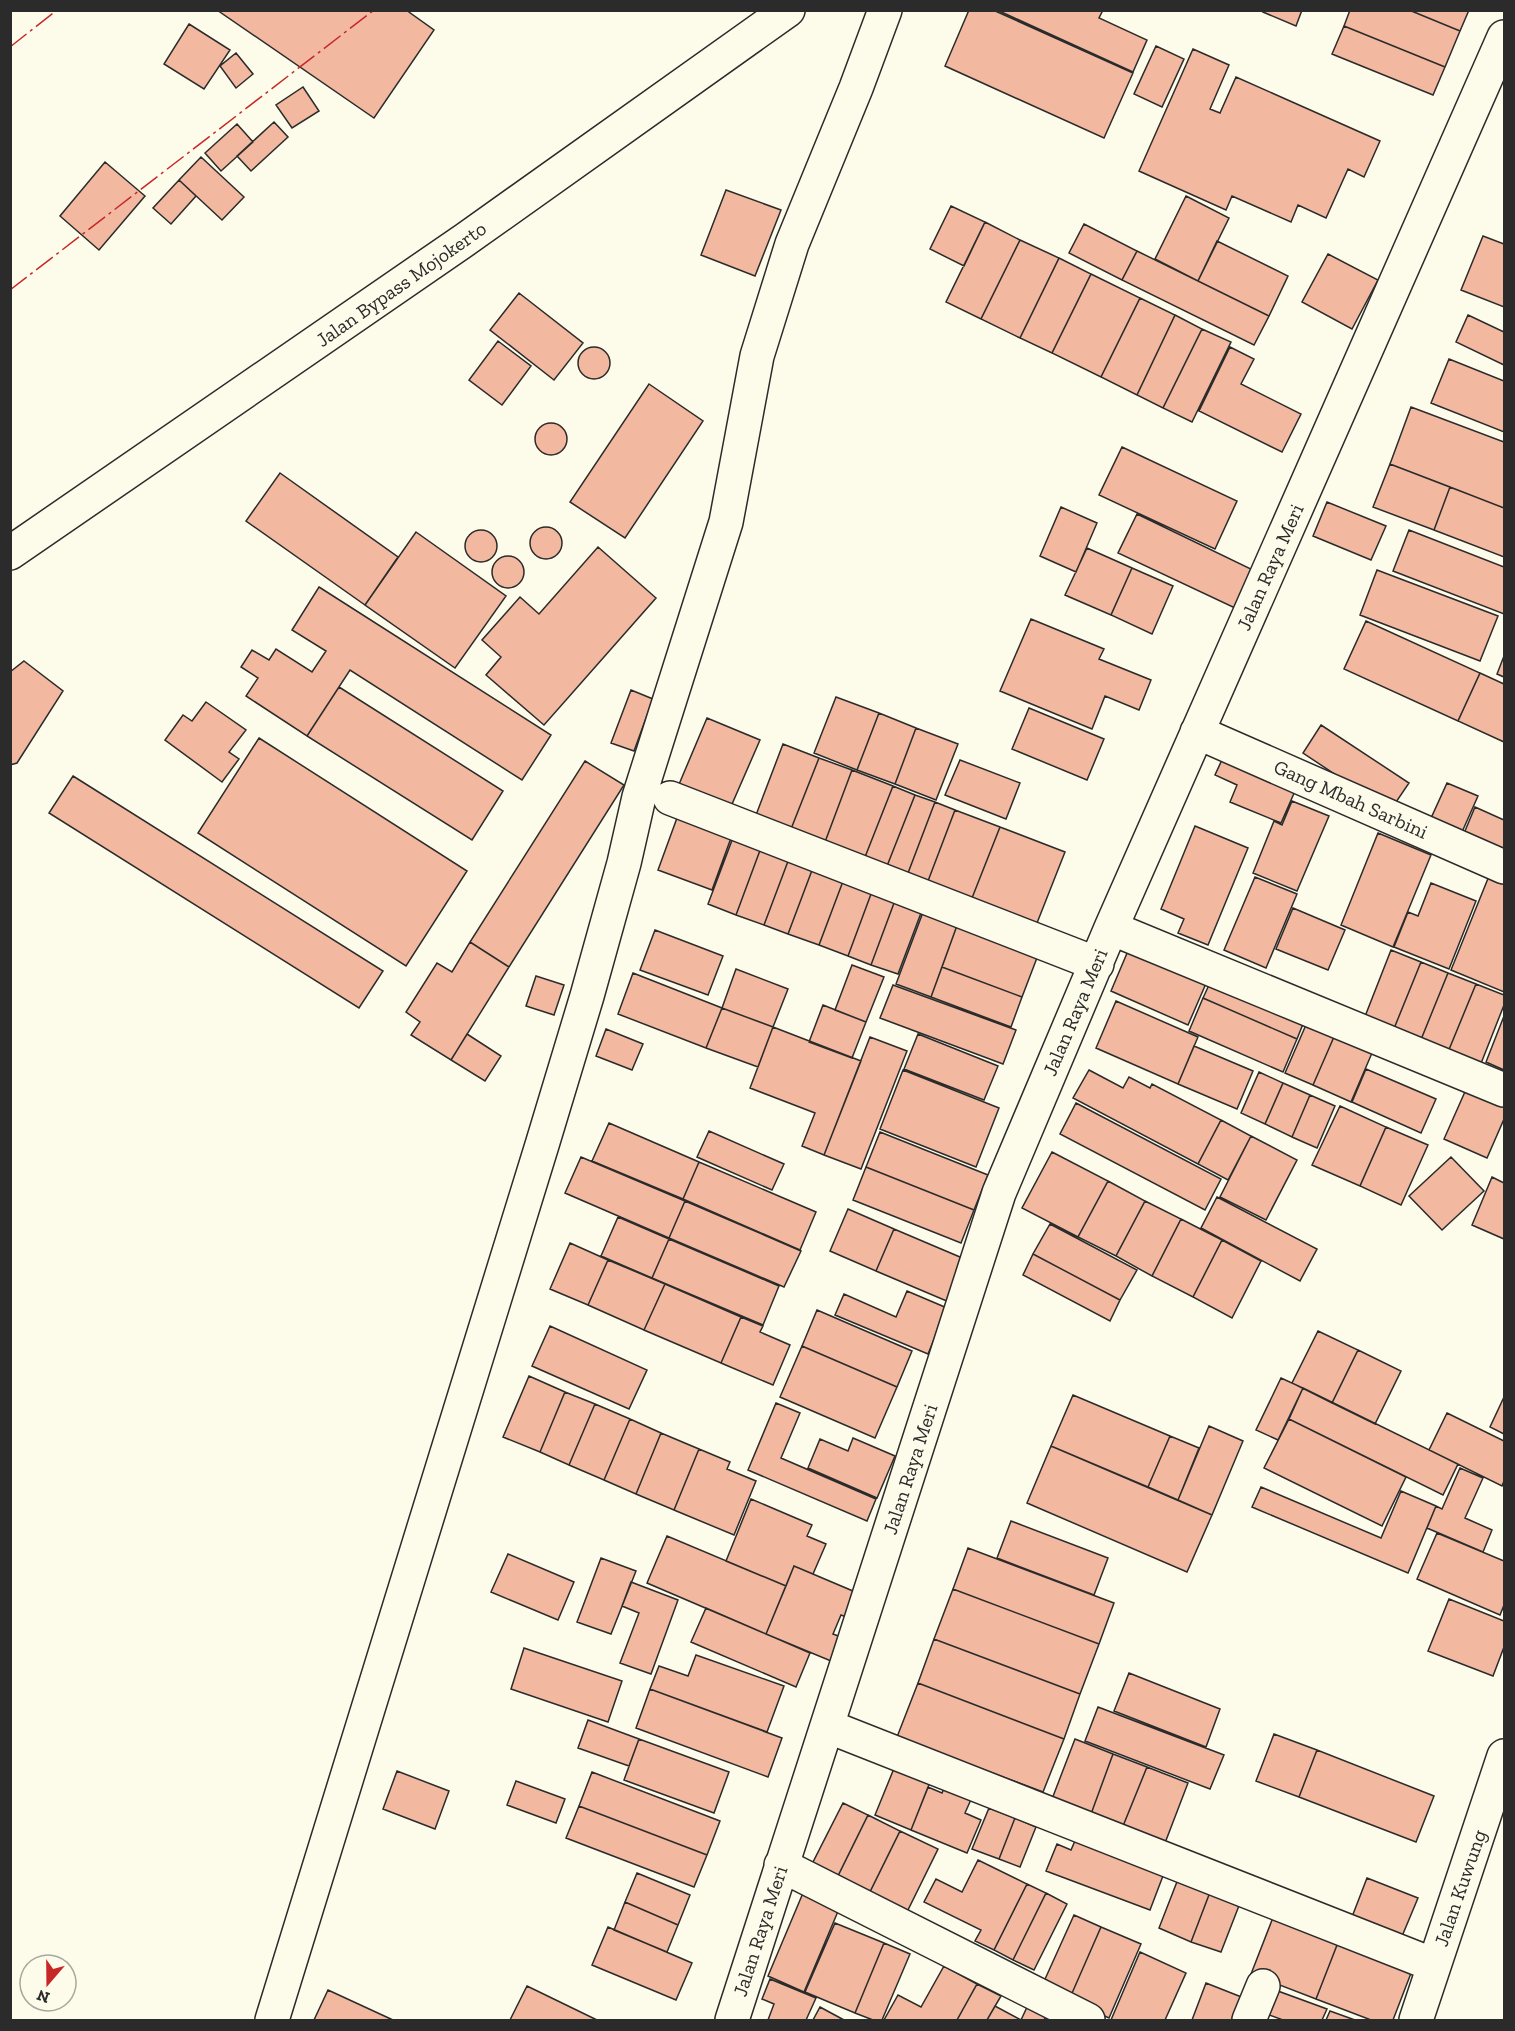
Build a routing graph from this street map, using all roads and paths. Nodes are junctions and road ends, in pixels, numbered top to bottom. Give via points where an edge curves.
1 (788, 10) edge
2 (885, 10) edge
3 (1504, 37) edge
4 (1493, 92) edge
5 (10, 553) edge
6 (1197, 732) junction
7 (670, 798) dead end
8 (1504, 867) edge
9 (1111, 928) junction
10 (1097, 964) junction
11 (1504, 1090) edge
12 (827, 1726) junction
13 (1504, 1756) edge
14 (782, 1865) junction
15 (1434, 1965) junction
16 (1263, 1986) dead end
17 (272, 2020) edge
18 (732, 2020) edge
19 (1088, 2020) edge
20 (1249, 2020) edge
21 (1416, 2020) edge

1 - 5 main road, Jalan Bypass Mojokerto via 466,239
2 - 17 main road via 792,244 756,356 726,522 639,797 612,908 542,1145
3 - 4 main road, Jalan Raya Meri
4 - 6 main road, Jalan Raya Meri
6 - 8 main road, Gang Mbah Sarbini
6 - 9 main road, Jalan Raya Meri
7 - 10 main road
9 - 10 main road, Jalan Raya Meri
9 - 11 main road
10 - 12 main road, Jalan Raya Meri via 999,1193
12 - 14 main road, Jalan Raya Meri
12 - 15 main road
13 - 15 main road, Jalan Kuwung
14 - 18 main road, Jalan Raya Meri
14 - 19 main road
15 - 21 main road, Jalan Kuwung
16 - 20 main road

